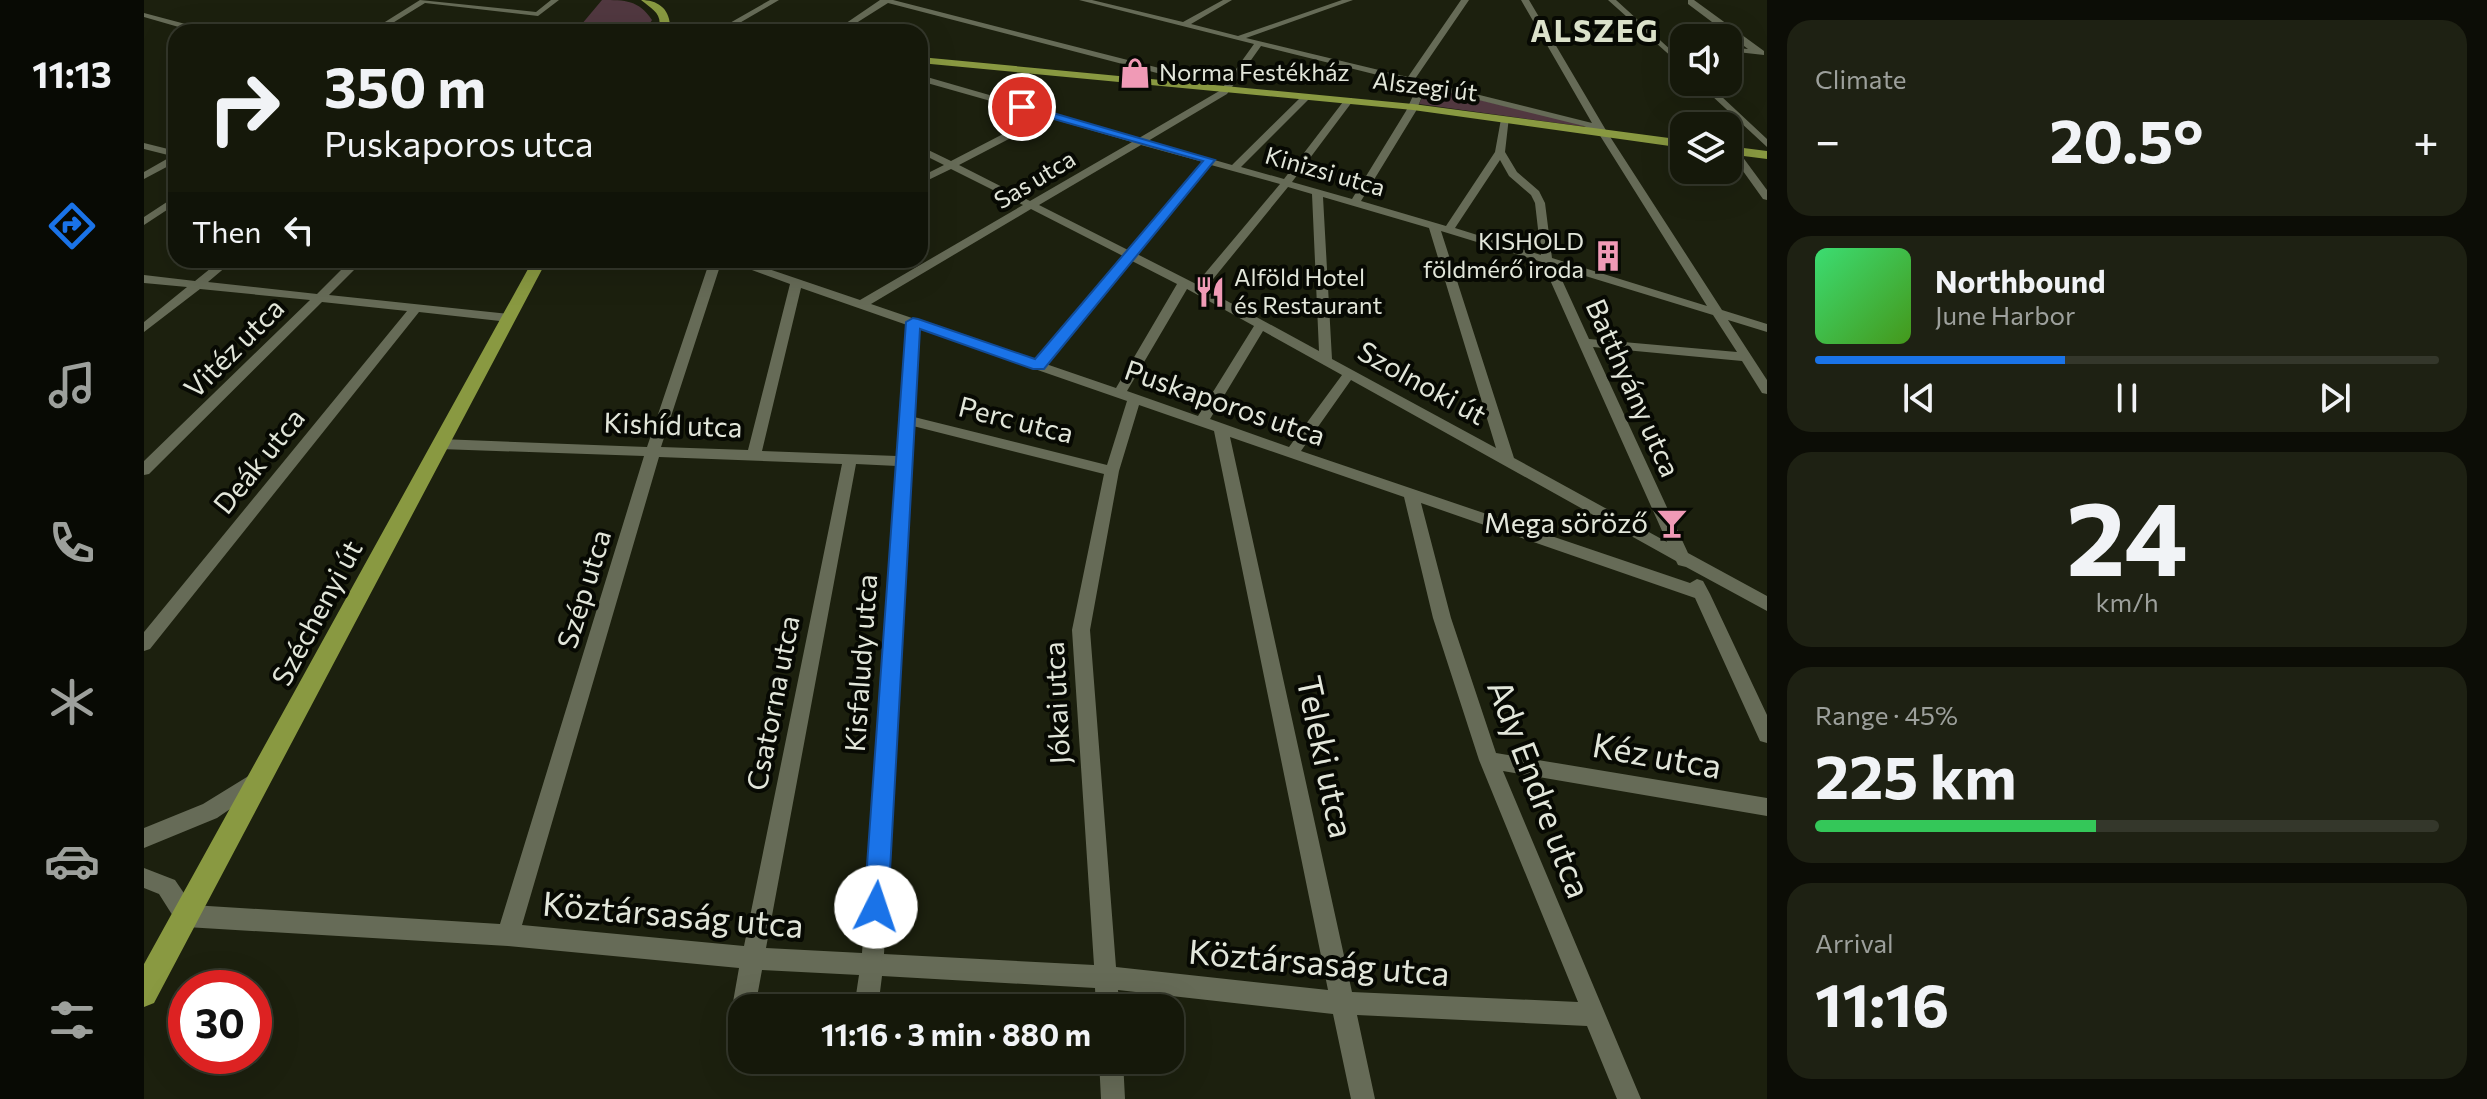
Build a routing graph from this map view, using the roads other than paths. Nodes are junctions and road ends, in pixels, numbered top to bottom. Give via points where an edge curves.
1 (424, 0) edge
2 (555, 0) edge
3 (646, 0) edge
4 (775, 0) edge
5 (886, 0) edge
6 (1083, 0) edge
7 (1124, 0) edge
8 (1228, 0) edge
9 (1349, 0) edge
10 (1465, 0) edge
11 (1525, 0) edge
12 (1612, 0) edge
13 (1691, 2) edge
14 (1110, 6) junction
15 (144, 15) edge
16 (176, 24) edge
17 (386, 24) edge
18 (664, 24) edge
19 (732, 24) edge
20 (849, 24) edge
21 (1184, 25) junction
22 (1238, 38) junction
23 (1259, 43) junction
24 (1659, 43) junction
25 (1670, 44) edge
26 (1742, 51) edge
27 (1670, 53) edge
28 (1762, 53) edge
29 (928, 61) edge
30 (928, 80) edge
31 (1410, 80) junction
32 (1423, 84) junction
33 (1202, 86) junction
34 (1226, 89) junction
35 (1716, 96) edge
36 (1306, 97) junction
37 (1349, 100) junction
38 (1413, 107) junction
39 (1048, 115) junction
40 (1506, 119) junction
41 (1602, 132) junction
42 (1140, 140) junction
43 (1670, 142) edge
44 (1767, 144) edge
45 (144, 146) edge
46 (1500, 152) junction
47 (1742, 152) edge
48 (928, 153) edge
49 (168, 154) edge
50 (1767, 155) edge
51 (1210, 160) junction
52 (168, 161) edge
53 (952, 165) junction
54 (1742, 165) edge
55 (1235, 167) junction
56 (144, 176) edge
57 (928, 177) edge
58 (1287, 182) junction
59 (1317, 191) junction
60 (1767, 197) edge
61 (1355, 202) junction
62 (168, 205) edge
63 (1032, 205) junction
64 (144, 222) edge
65 (1434, 225) junction
66 (1449, 230) junction
67 (1128, 256) junction
68 (1547, 260) junction
69 (928, 266) edge
70 (218, 268) edge
71 (350, 268) edge
72 (536, 268) edge
73 (713, 268) edge
74 (768, 268) edge
75 (924, 268) edge
76 (144, 279) edge
77 (797, 282) junction
78 (1184, 283) junction
79 (197, 285) junction
80 (1198, 290) junction
81 (318, 299) junction
82 (862, 304) junction
83 (414, 310) junction
84 (1716, 312) junction
85 (509, 318) junction
86 (913, 322) junction
87 (1261, 325) junction
88 (144, 328) edge
89 (1767, 328) edge
90 (1584, 342) junction
91 (1744, 357) junction
92 (1326, 360) junction
93 (1038, 365) junction
94 (1350, 373) junction
95 (1767, 390) edge
96 (1127, 396) junction
97 (907, 420) junction
98 (1201, 422) junction
99 (1221, 429) junction
100 (440, 444) junction
101 (653, 451) junction
102 (1292, 453) junction
103 (754, 454) junction
104 (850, 459) junction
105 (1507, 459) junction
106 (905, 461) junction
107 (144, 470) edge
108 (1112, 471) junction
109 (1411, 495) junction
110 (1683, 559) junction
111 (1702, 594) junction
112 (1767, 604) edge
113 (144, 644) edge
114 (1767, 735) edge
115 (1489, 760) junction
116 (260, 778) junction
117 (1767, 807) edge
118 (144, 838) edge
119 (144, 878) edge
120 (186, 916) junction
121 (508, 935) junction
122 (752, 958) junction
123 (872, 965) junction
124 (1106, 977) junction
125 (144, 993) edge
126 (746, 994) edge
127 (868, 994) edge
128 (1107, 994) edge
129 (1341, 1003) junction
130 (1595, 1015) junction
131 (1112, 1074) edge
132 (1113, 1099) edge
133 (1363, 1099) edge
134 (1629, 1099) edge

1 - 2 street via 538,14
1 - 17 street
3 - 18 main road via 660,8
4 - 19 street
5 - 20 street
5 - 33 street
6 - 14 street
7 - 14 street
8 - 21 street
9 - 22 street
10 - 31 street
11 - 41 street
12 - 24 street
13 - 28 street
14 - 21 street
15 - 16 street
21 - 22 street
22 - 23 street
23 - 31 street
23 - 34 street
24 - 25 street
24 - 27 street
26 - 28 street
29 - 33 main road, Alszegi út
30 - 39 street, Kinizsi utca
31 - 32 street
32 - 38 street
32 - 41 street
33 - 34 main road, Alszegi út
34 - 36 main road, Alszegi út
34 - 42 street, Sas utca
35 - 44 street
36 - 37 main road, Alszegi út
36 - 55 street
37 - 38 main road, Alszegi út
37 - 58 street
38 - 40 main road, Alszegi út
38 - 61 street
39 - 42 street, Kinizsi utca
39 - 53 street
40 - 41 main road, Alszegi út
40 - 46 street
41 - 43 main road, Alszegi út
41 - 84 street
42 - 51 street, Kinizsi utca
42 - 63 street, Sas utca
45 - 49 street
46 - 66 street
46 - 68 street, Batthyány utca via 1540,203
47 - 50 main road
48 - 53 street, Szolnoki út
51 - 55 street, Kinizsi utca
51 - 67 street
52 - 56 street
53 - 57 street
53 - 63 street, Szolnoki út
54 - 60 street
55 - 58 street, Kinizsi utca
58 - 59 street, Kinizsi utca
58 - 80 street
59 - 61 street, Kinizsi utca
59 - 92 street
61 - 65 street, Kinizsi utca
62 - 64 street
63 - 67 street, Szolnoki út
63 - 69 street, Sas utca
65 - 66 street, Kinizsi utca
65 - 105 street
66 - 68 street, Kinizsi utca
67 - 78 street, Szolnoki út
67 - 93 street
68 - 84 street, Kinizsi utca
68 - 90 street, Batthyány utca
70 - 79 street
71 - 81 street, Vitéz utca
72 - 85 main road, Széchenyi út
73 - 101 street, Szép utca
74 - 77 street, Puskaporos utca
75 - 82 street, Sas utca
76 - 79 street
77 - 82 street, Puskaporos utca
77 - 103 street
78 - 80 street, Szolnoki út
78 - 96 street, Jókai utca
79 - 81 street
79 - 88 street
80 - 87 street, Szolnoki út
81 - 83 street
81 - 107 street, Vitéz utca
82 - 86 street, Puskaporos utca
83 - 85 street
83 - 113 street, Deák utca
84 - 89 street, Kinizsi utca
84 - 91 street
85 - 100 main road, Széchenyi út
86 - 93 street, Puskaporos utca
86 - 97 street, Kisfaludy utca
87 - 92 street, Szolnoki út
87 - 98 street
90 - 91 street
90 - 110 street, Batthyány utca
91 - 95 street
92 - 94 street, Szolnoki út
93 - 96 street, Puskaporos utca
94 - 102 street
94 - 105 street, Szolnoki út
96 - 98 street, Puskaporos utca
96 - 108 street, Jókai utca
97 - 106 street, Kisfaludy utca
97 - 108 street, Perc utca
98 - 99 street, Puskaporos utca
99 - 102 street, Puskaporos utca
99 - 129 street, Teleki utca
100 - 101 street, Kishíd utca
100 - 116 main road, Széchenyi út
101 - 103 street, Kishíd utca
101 - 121 street, Szép utca
102 - 109 street, Puskaporos utca
103 - 104 street, Kishíd utca
104 - 106 street, Kishíd utca
104 - 122 street, Csatorna utca
105 - 110 street, Szolnoki út
106 - 123 street, Kisfaludy utca
108 - 124 street, Jókai utca via 1081,630
109 - 111 street, Puskaporos utca
109 - 115 street, Ady Endre utca via 1442,618
110 - 111 street, Batthyány utca
110 - 112 street, Szolnoki út
111 - 114 street, Batthyány utca
115 - 117 street, Kéz utca
115 - 130 street, Ady Endre utca
116 - 118 street via 210,811
116 - 120 main road, Széchenyi út
119 - 120 street via 167,887
120 - 121 street, Köztársaság utca
120 - 125 main road, Széchenyi út
121 - 122 street, Köztársaság utca
122 - 123 street, Köztársaság utca
122 - 126 street
123 - 124 street, Köztársaság utca
123 - 127 street, Kisfaludy utca
124 - 128 street, Jókai utca
124 - 129 street, Köztársaság utca
129 - 130 street, Köztársaság utca
129 - 133 street, Teleki utca
130 - 134 street, Ady Endre utca
131 - 132 street

